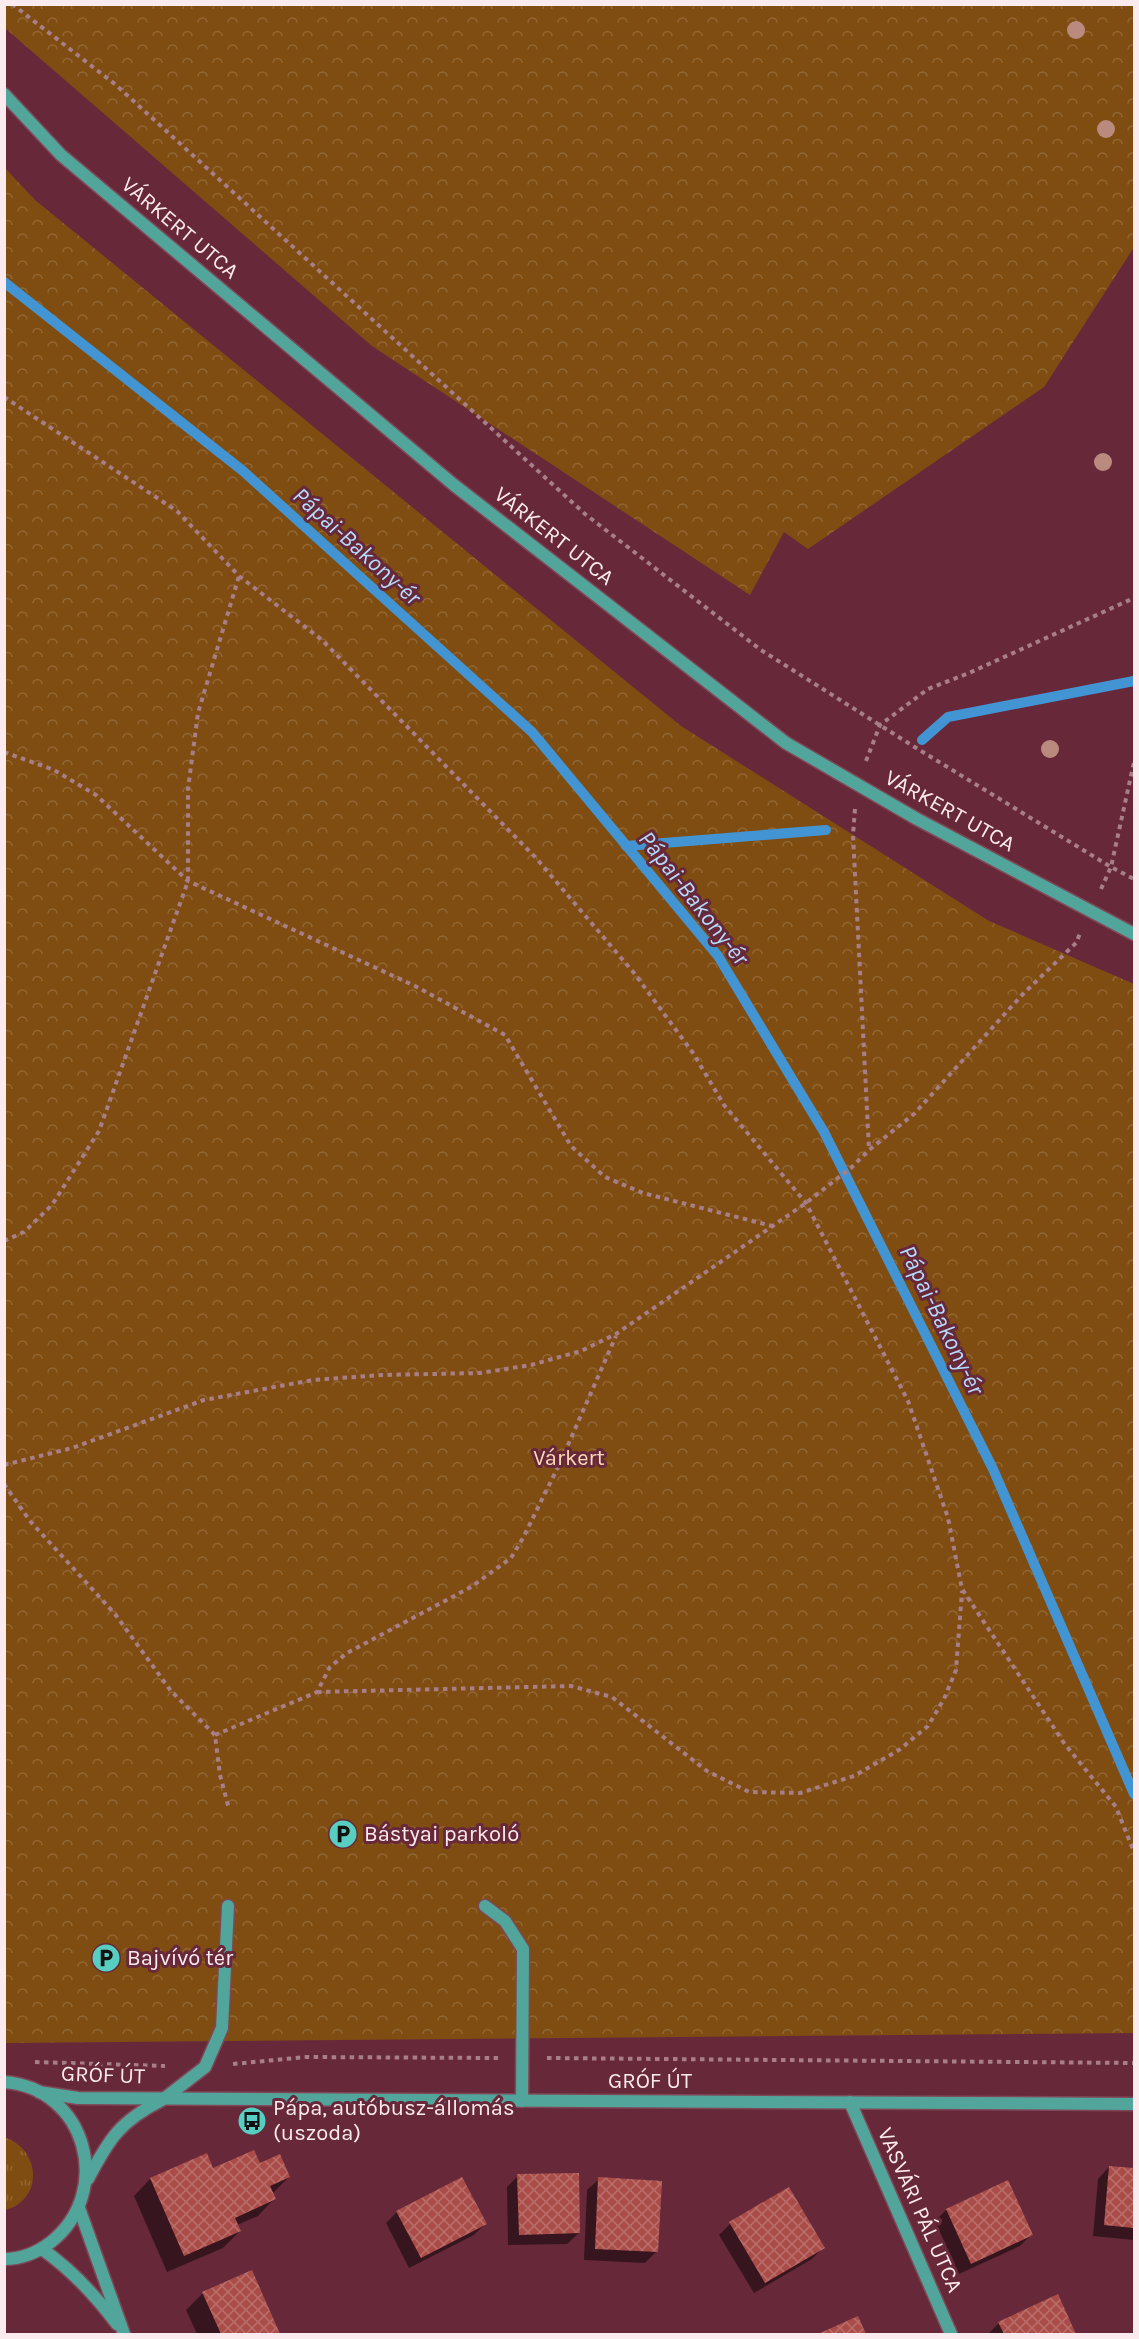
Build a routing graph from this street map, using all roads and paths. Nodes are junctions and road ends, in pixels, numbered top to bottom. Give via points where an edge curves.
1 (12, 4) edge
2 (4, 94) edge
3 (4, 397) edge
4 (238, 576) junction
5 (4, 752) edge
6 (1134, 762) edge
7 (1111, 867) junction
8 (1134, 879) edge
9 (188, 880) junction
10 (1091, 912) junction
11 (1134, 934) edge
12 (806, 1203) junction
13 (773, 1226) junction
14 (4, 1241) edge
15 (616, 1334) junction
16 (4, 1465) edge
17 (4, 1484) edge
18 (962, 1589) junction
19 (317, 1692) junction
20 (215, 1735) junction
21 (229, 1809) dead end
22 (1134, 1852) edge
23 (228, 1906) dead end
24 (485, 1906) dead end
25 (523, 2058) junction
26 (28, 2062) dead end
27 (1134, 2063) edge
28 (205, 2067) junction
29 (4, 2082) edge
30 (39, 2092) junction
31 (165, 2098) junction
32 (522, 2101) junction
33 (850, 2102) junction
34 (1134, 2104) edge
35 (87, 2181) junction
36 (80, 2208) junction
37 (42, 2249) junction
38 (4, 2259) edge
39 (124, 2334) edge
40 (951, 2334) edge

1 - 7 path via 116,85 585,514 761,650
2 - 10 street, VÁRKERT UTCA via 61,155 454,485 786,743
3 - 4 path via 177,511
4 - 9 path via 198,713 188,789
4 - 12 path via 322,640 536,858 634,973 693,1053 724,1105
5 - 9 path via 54,770 96,795
6 - 7 path
7 - 8 path
7 - 10 path
9 - 13 path via 416,986 505,1035 571,1146 605,1177 643,1193
9 - 14 path via 99,1131 52,1205 24,1232
10 - 11 street, VÁRKERT UTCA
10 - 12 path via 1076,943 1022,995 914,1114
12 - 13 path
12 - 18 path via 908,1401 948,1518
13 - 15 path
15 - 16 path via 581,1351 531,1365 480,1373 313,1380 204,1400 72,1448
15 - 19 path via 560,1463 511,1558 471,1587 346,1653 330,1667
17 - 20 path via 30,1521 115,1614 171,1690
18 - 19 path via 956,1670 927,1726 899,1750 854,1776 800,1793 749,1792 707,1771 612,1698 571,1686
18 - 22 path via 1064,1743 1116,1807
19 - 20 path
20 - 21 path
23 - 28 street via 222,2028
24 - 25 street via 505,1921 523,1949
25 - 27 path
25 - 28 path via 306,2057
25 - 32 street
26 - 28 path
28 - 31 street
29 - 30 street, GRÓF ÚT
30 - 31 street, GRÓF ÚT via 78,2098
30 - 35 street, GRÓF ÚT via 60,2107 75,2126 86,2153
31 - 32 street, GRÓF ÚT
31 - 35 street, GRÓF ÚT via 121,2126
32 - 33 street, GRÓF ÚT
33 - 34 street, GRÓF ÚT
33 - 40 street, VASVÁRI PÁL UTCA
35 - 36 street, GRÓF ÚT
36 - 37 street, GRÓF ÚT via 64,2232
36 - 39 street
37 - 38 street, GRÓF ÚT
37 - 39 street via 96,2296

